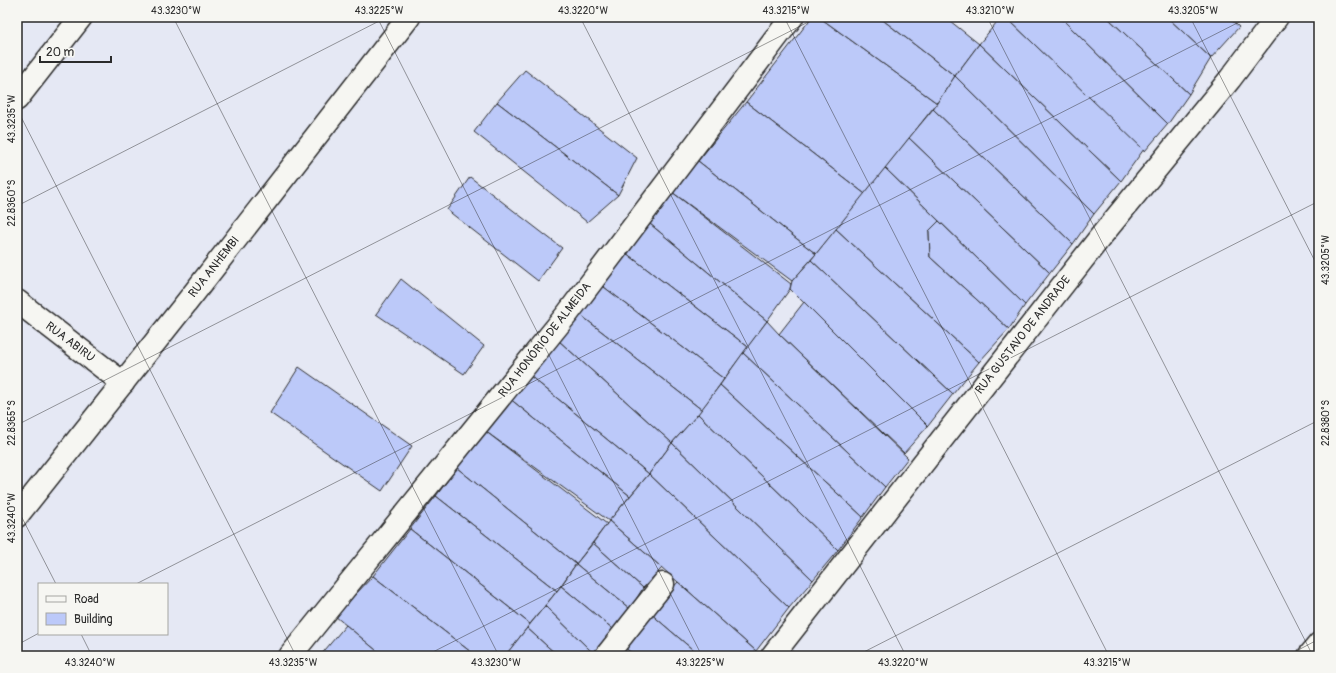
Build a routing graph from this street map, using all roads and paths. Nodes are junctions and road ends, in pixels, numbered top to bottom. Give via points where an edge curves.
1 (81, 17) edge
2 (409, 17) edge
3 (792, 17) edge
4 (1277, 17) edge
5 (17, 99) edge
6 (17, 301) edge
7 (123, 383) junction
8 (17, 516) edge
9 (663, 584) dead end
10 (1319, 644) edge
11 (290, 656) edge
12 (606, 656) edge
13 (772, 656) edge
14 (1309, 656) edge

1 - 5 street
2 - 7 street, RUA ANHEMBI
3 - 11 street, RUA HONÓRIO DE ALMEIDA via 568,313
4 - 13 street, RUA GUSTAVO DE ANDRADE via 1230,79 1102,235
6 - 7 street, RUA ABIRU
7 - 8 street, RUA ANHEMBI
9 - 12 street
10 - 14 street

